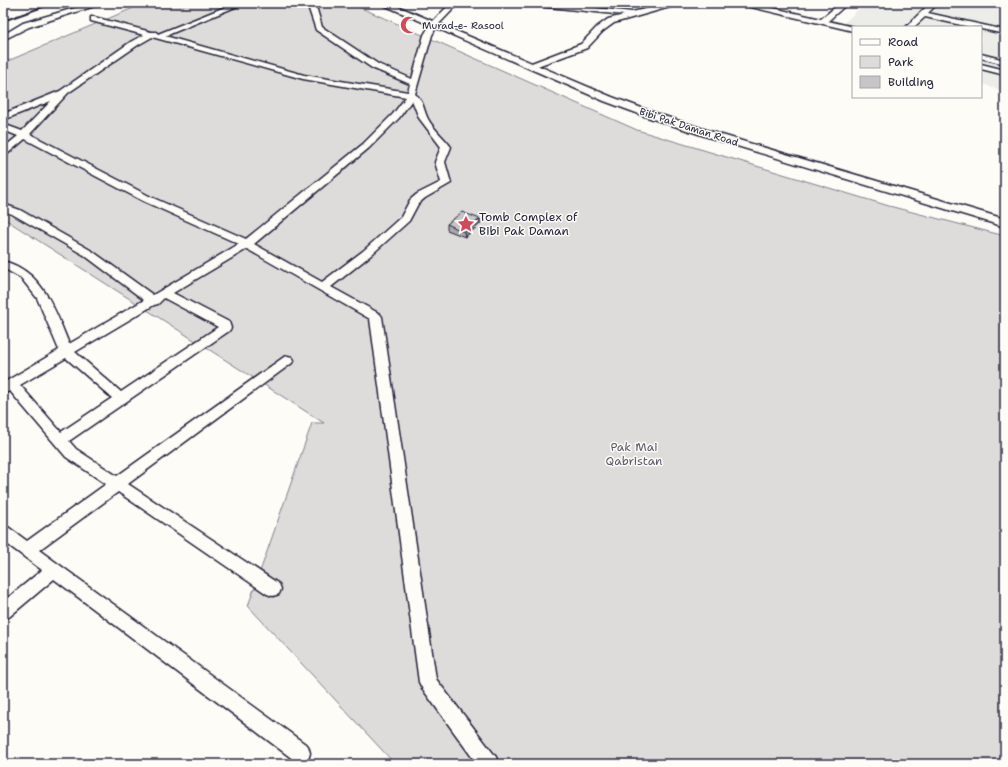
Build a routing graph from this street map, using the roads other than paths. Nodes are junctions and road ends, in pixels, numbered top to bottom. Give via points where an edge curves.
1 (100, 3) edge
2 (241, 3) edge
3 (311, 3) edge
4 (383, 3) edge
5 (455, 3) edge
6 (529, 3) edge
7 (680, 3) edge
8 (692, 3) edge
9 (703, 3) edge
10 (742, 3) edge
11 (844, 3) edge
12 (934, 3) edge
13 (762, 5) edge
14 (633, 14) junction
15 (923, 14) junction
16 (94, 19) dead end
17 (822, 22) junction
18 (434, 25) junction
19 (911, 26) edge
20 (977, 26) edge
21 (982, 27) edge
22 (852, 29) edge
23 (1005, 32) edge
24 (157, 35) junction
25 (3, 38) edge
26 (982, 56) edge
27 (1005, 62) edge
28 (532, 66) junction
29 (982, 66) edge
30 (1005, 73) edge
31 (415, 83) junction
32 (65, 91) junction
33 (410, 96) junction
34 (3, 117) edge
35 (3, 126) edge
36 (24, 135) junction
37 (3, 152) edge
38 (3, 207) edge
39 (1005, 223) edge
40 (247, 244) junction
41 (3, 264) edge
42 (323, 286) junction
43 (165, 294) junction
44 (154, 301) junction
45 (66, 351) junction
46 (288, 360) dead end
47 (7, 387) edge
48 (121, 399) junction
49 (60, 440) junction
50 (118, 484) junction
51 (3, 532) edge
52 (27, 550) junction
53 (54, 570) junction
54 (273, 589) dead end
55 (3, 612) edge
56 (301, 753) dead end
57 (489, 764) edge

1 - 25 street via 26,25
2 - 24 street
3 - 31 street via 319,28 375,66
4 - 18 street, Bibi Pak Daman Road
5 - 18 street
6 - 14 street
7 - 14 street
8 - 9 street
10 - 13 street
11 - 17 street
12 - 15 street
13 - 17 street
14 - 28 street via 611,21 584,46
15 - 19 street
15 - 20 street
16 - 24 street
17 - 22 street
18 - 28 street, Bibi Pak Daman Road
18 - 31 street via 424,47
21 - 23 street
24 - 32 street via 135,43
24 - 33 street via 303,77
26 - 27 street
28 - 39 street, Bibi Pak Daman Road via 654,116
29 - 30 street
31 - 33 street
32 - 34 street
32 - 36 street
33 - 40 street via 396,116 366,146
33 - 42 street via 416,98 418,108 427,124 446,147 440,162 446,183 421,196 414,202 405,219 367,253
35 - 36 street
36 - 37 street
36 - 40 street via 147,199
38 - 44 street via 88,253
40 - 42 street
40 - 43 street
41 - 45 street via 25,275 34,283 43,297
42 - 57 street via 376,317 428,682
43 - 44 street
43 - 48 street via 226,326
44 - 45 street
45 - 47 street
45 - 48 street
46 - 50 street
47 - 49 street
48 - 49 street
49 - 50 street via 71,453
50 - 52 street
50 - 54 street
51 - 52 street
52 - 53 street
53 - 55 street
53 - 56 street

